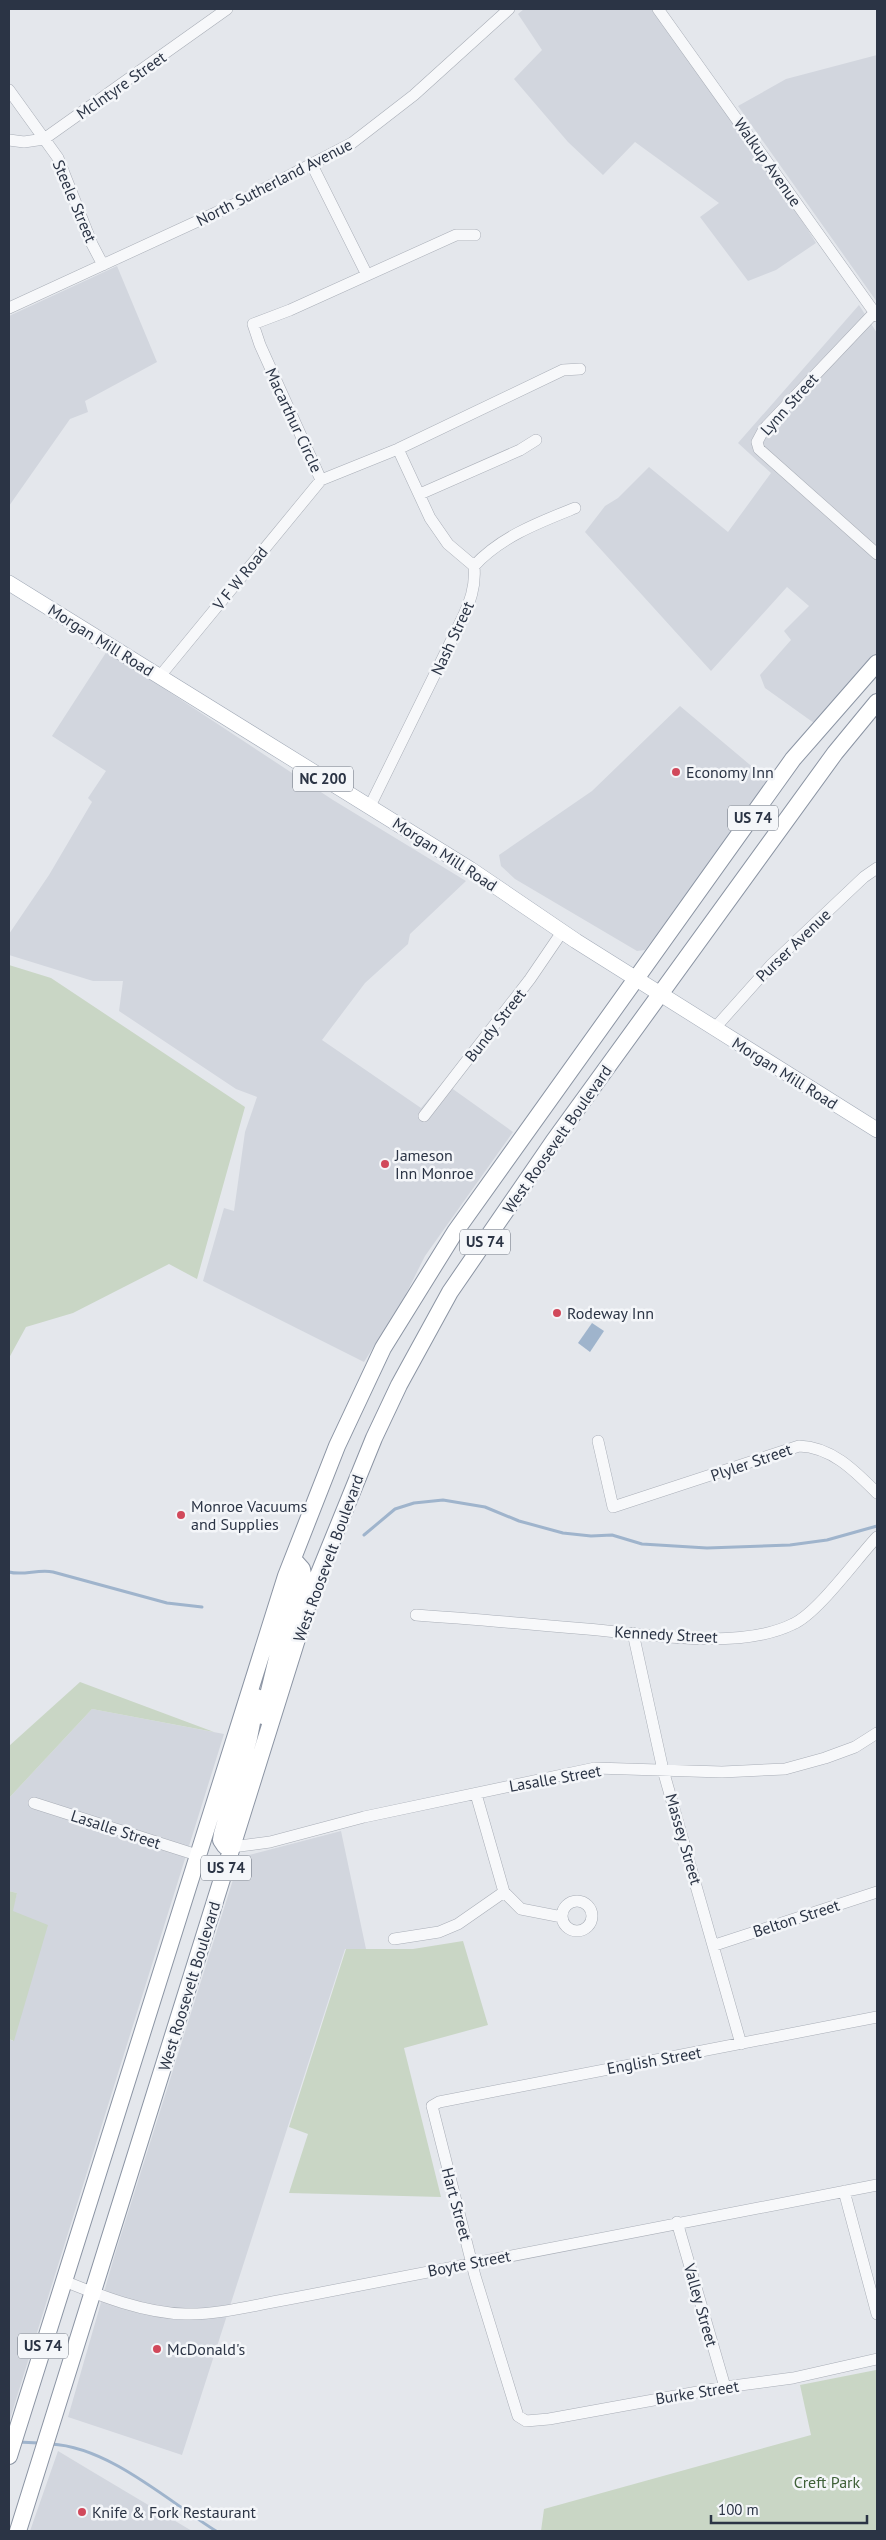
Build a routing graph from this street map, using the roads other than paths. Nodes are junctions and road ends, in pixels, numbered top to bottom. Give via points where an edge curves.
1 (227, 9) edge
2 (509, 9) edge
3 (658, 9) edge
4 (9, 90) edge
5 (44, 139) junction
6 (9, 140) edge
7 (312, 165) junction
8 (475, 235) dead end
9 (103, 265) junction
10 (367, 275) junction
11 (9, 308) edge
12 (876, 314) edge
13 (580, 369) dead end
14 (536, 440) dead end
15 (398, 449) junction
16 (322, 480) junction
17 (420, 494) junction
18 (574, 508) dead end
19 (877, 554) edge
20 (474, 566) junction
21 (9, 583) edge
22 (877, 663) edge
23 (160, 676) junction
24 (877, 702) edge
25 (370, 806) junction
26 (877, 868) edge
27 (562, 932) junction
28 (635, 978) junction
29 (660, 994) junction
30 (714, 1029) junction
31 (424, 1116) dead end
32 (877, 1130) edge
33 (598, 1441) dead end
34 (877, 1493) edge
35 (877, 1537) edge
36 (293, 1558) junction
37 (416, 1615) dead end
38 (633, 1633) junction
39 (264, 1645) junction
40 (877, 1733) edge
41 (259, 1762) junction
42 (663, 1770) junction
43 (476, 1794) junction
44 (34, 1803) dead end
45 (232, 1848) junction
46 (197, 1855) junction
47 (504, 1892) junction
48 (877, 1892) edge
49 (562, 1916) dead end
50 (394, 1939) dead end
51 (715, 1945) junction
52 (877, 2017) edge
53 (741, 2044) junction
54 (432, 2106) joint
55 (877, 2185) edge
56 (844, 2191) junction
57 (677, 2222) junction
58 (472, 2262) junction
59 (64, 2280) junction
60 (95, 2292) junction
61 (877, 2314) edge
62 (877, 2359) edge
63 (725, 2388) junction
64 (518, 2416) joint
65 (9, 2456) edge
66 (18, 2531) edge

1 - 5 street, McIntyre Street
2 - 7 street, North Sutherland Avenue via 374,128
3 - 12 street, Walkup Avenue
4 - 5 street, Steele Street
5 - 6 street, McIntyre Street
5 - 9 street, Steele Street via 58,158
7 - 9 street, North Sutherland Avenue via 237,204
7 - 10 street
8 - 10 street, Macarthur Circle via 456,235
9 - 11 street, North Sutherland Avenue
10 - 16 street, Macarthur Circle via 253,324
12 - 19 street, Lynn Street via 764,429 757,442 759,449
13 - 15 street, Macarthur Circle via 563,370
14 - 17 street
15 - 16 street, Macarthur Circle
15 - 17 street
16 - 23 street, V F W Road
17 - 20 street via 430,518 448,544
18 - 20 street via 531,526 488,552
20 - 25 street, Nash Street via 472,596
21 - 23 main road, Morgan Mill Road / NC 200
22 - 28 highway, West Roosevelt Boulevard / US 74 via 793,759
23 - 25 main road, Morgan Mill Road / NC 200 via 266,745
24 - 29 highway, West Roosevelt Boulevard / US 74 via 835,753
25 - 27 main road, Morgan Mill Road / NC 200
26 - 30 street, Purser Avenue via 772,964
27 - 28 main road, Morgan Mill Road / NC 200
27 - 31 street, Bundy Street via 530,980
28 - 29 main road, Morgan Mill Road / NC 200
28 - 36 highway, West Roosevelt Boulevard / US 74 via 455,1232 383,1348 337,1446
29 - 30 main road, Morgan Mill Road
29 - 41 highway, West Roosevelt Boulevard / US 74 via 450,1292 399,1385 313,1588
30 - 32 main road, Morgan Mill Road
33 - 34 street, Plyler Street via 613,1507 799,1446 818,1447 838,1458
35 - 38 street, Kennedy Street via 795,1624 746,1637 690,1638
36 - 39 highway, West Roosevelt Boulevard / US 74
36 - 41 highway via 303,1575 268,1693
37 - 38 street, Kennedy Street
38 - 42 street, Massey Street
39 - 45 highway via 259,1689 221,1840
39 - 46 highway, West Roosevelt Boulevard / US 74
40 - 42 street, Lasalle Street via 855,1747 785,1769
41 - 45 highway, West Roosevelt Boulevard / US 74
42 - 43 street, Lasalle Street via 595,1768
42 - 51 street, Massey Street
43 - 45 street, Lasalle Street
43 - 47 street
44 - 46 street, Lasalle Street
45 - 60 highway, West Roosevelt Boulevard / US 74
46 - 59 highway, West Roosevelt Boulevard / US 74
47 - 49 street via 521,1909
47 - 50 street via 458,1924 440,1932
48 - 51 street, Belton Street
51 - 53 street, Massey Street
52 - 53 street, English Street
53 - 54 street, English Street via 527,2083
54 - 58 street, Hart Street
55 - 56 street, Boyte Street
56 - 57 street, Boyte Street
56 - 61 street
57 - 58 street, Boyte Street
57 - 63 street, Valley Street
58 - 60 street, Boyte Street via 202,2313 162,2311
58 - 64 street, Hart Street
59 - 60 street, Boyte Street
59 - 65 highway, West Roosevelt Boulevard / US 74
60 - 66 highway, West Roosevelt Boulevard / US 74
62 - 63 street, Burke Street via 793,2378
63 - 64 street, Burke Street via 548,2420 526,2421

